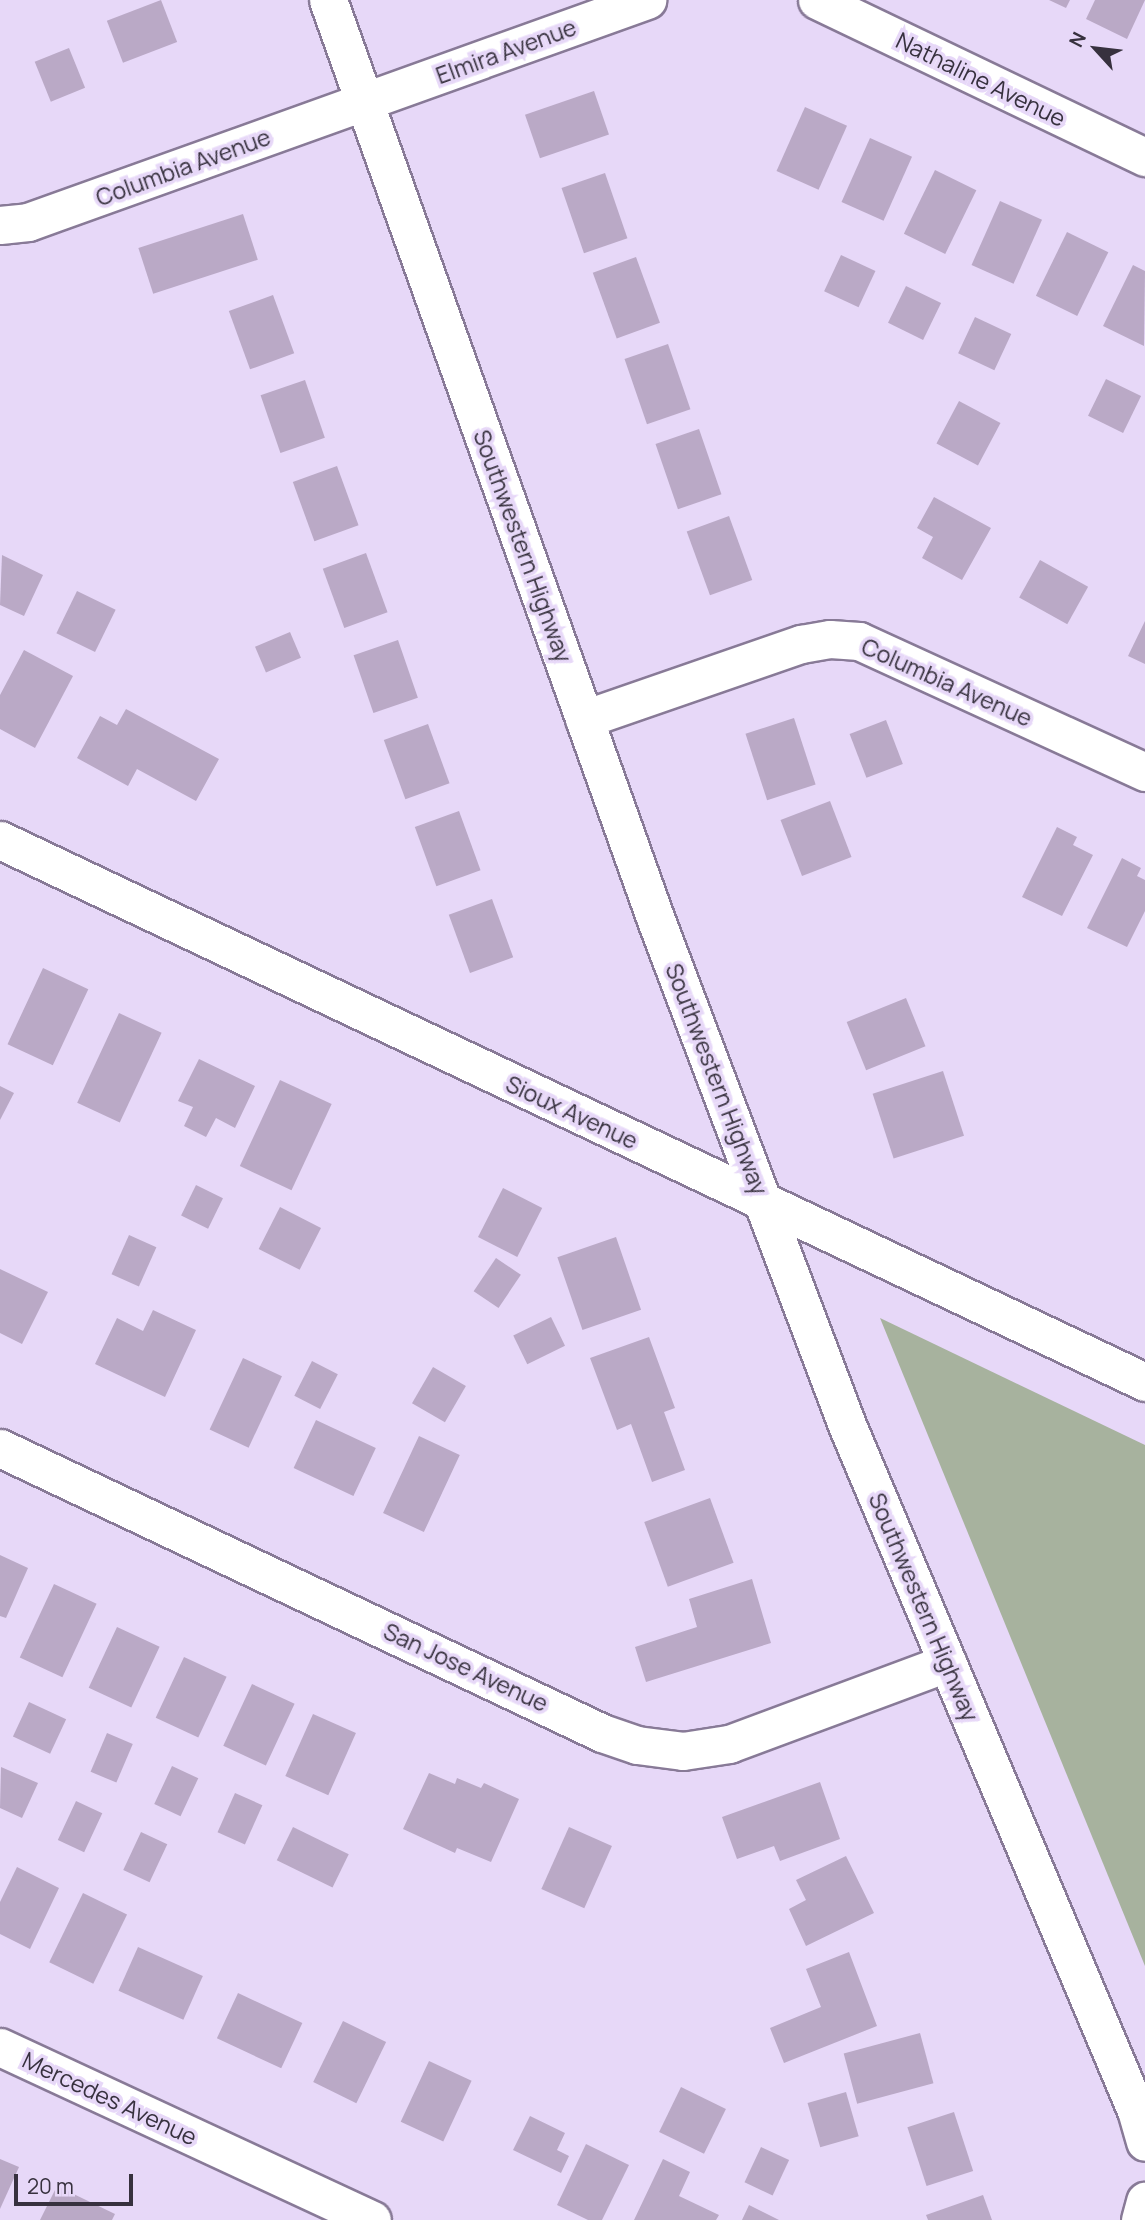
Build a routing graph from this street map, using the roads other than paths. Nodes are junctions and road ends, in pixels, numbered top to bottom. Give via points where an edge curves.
1 (328, 0) edge
2 (647, 0) edge
3 (817, 0) edge
4 (364, 102) junction
5 (1145, 158) edge
6 (0, 225) edge
7 (584, 719) junction
8 (1145, 772) edge
9 (4, 851) edge
10 (764, 1202) junction
11 (1145, 1382) edge
12 (0, 1448) edge
13 (947, 1663) junction
14 (0, 2047) edge
15 (1145, 2142) edge
16 (1145, 2201) edge
17 (372, 2220) edge
18 (1140, 2220) edge

1 - 4 street, Southwestern Highway
2 - 4 street, Elmira Avenue
3 - 5 street, Nathaline Avenue
4 - 6 street, Columbia Avenue via 28,222
4 - 7 street, Southwestern Highway
7 - 8 street, Columbia Avenue via 801,644 849,640 888,652
7 - 10 street, Southwestern Highway
9 - 10 street, Sioux Avenue
10 - 11 street, Sioux Avenue
10 - 13 street, Southwestern Highway via 847,1424
12 - 13 street, San Jose Avenue via 601,1733 637,1745 683,1751 729,1744
13 - 15 street, Southwestern Highway via 1136,2110
14 - 17 street, Mercedes Avenue
16 - 18 street

